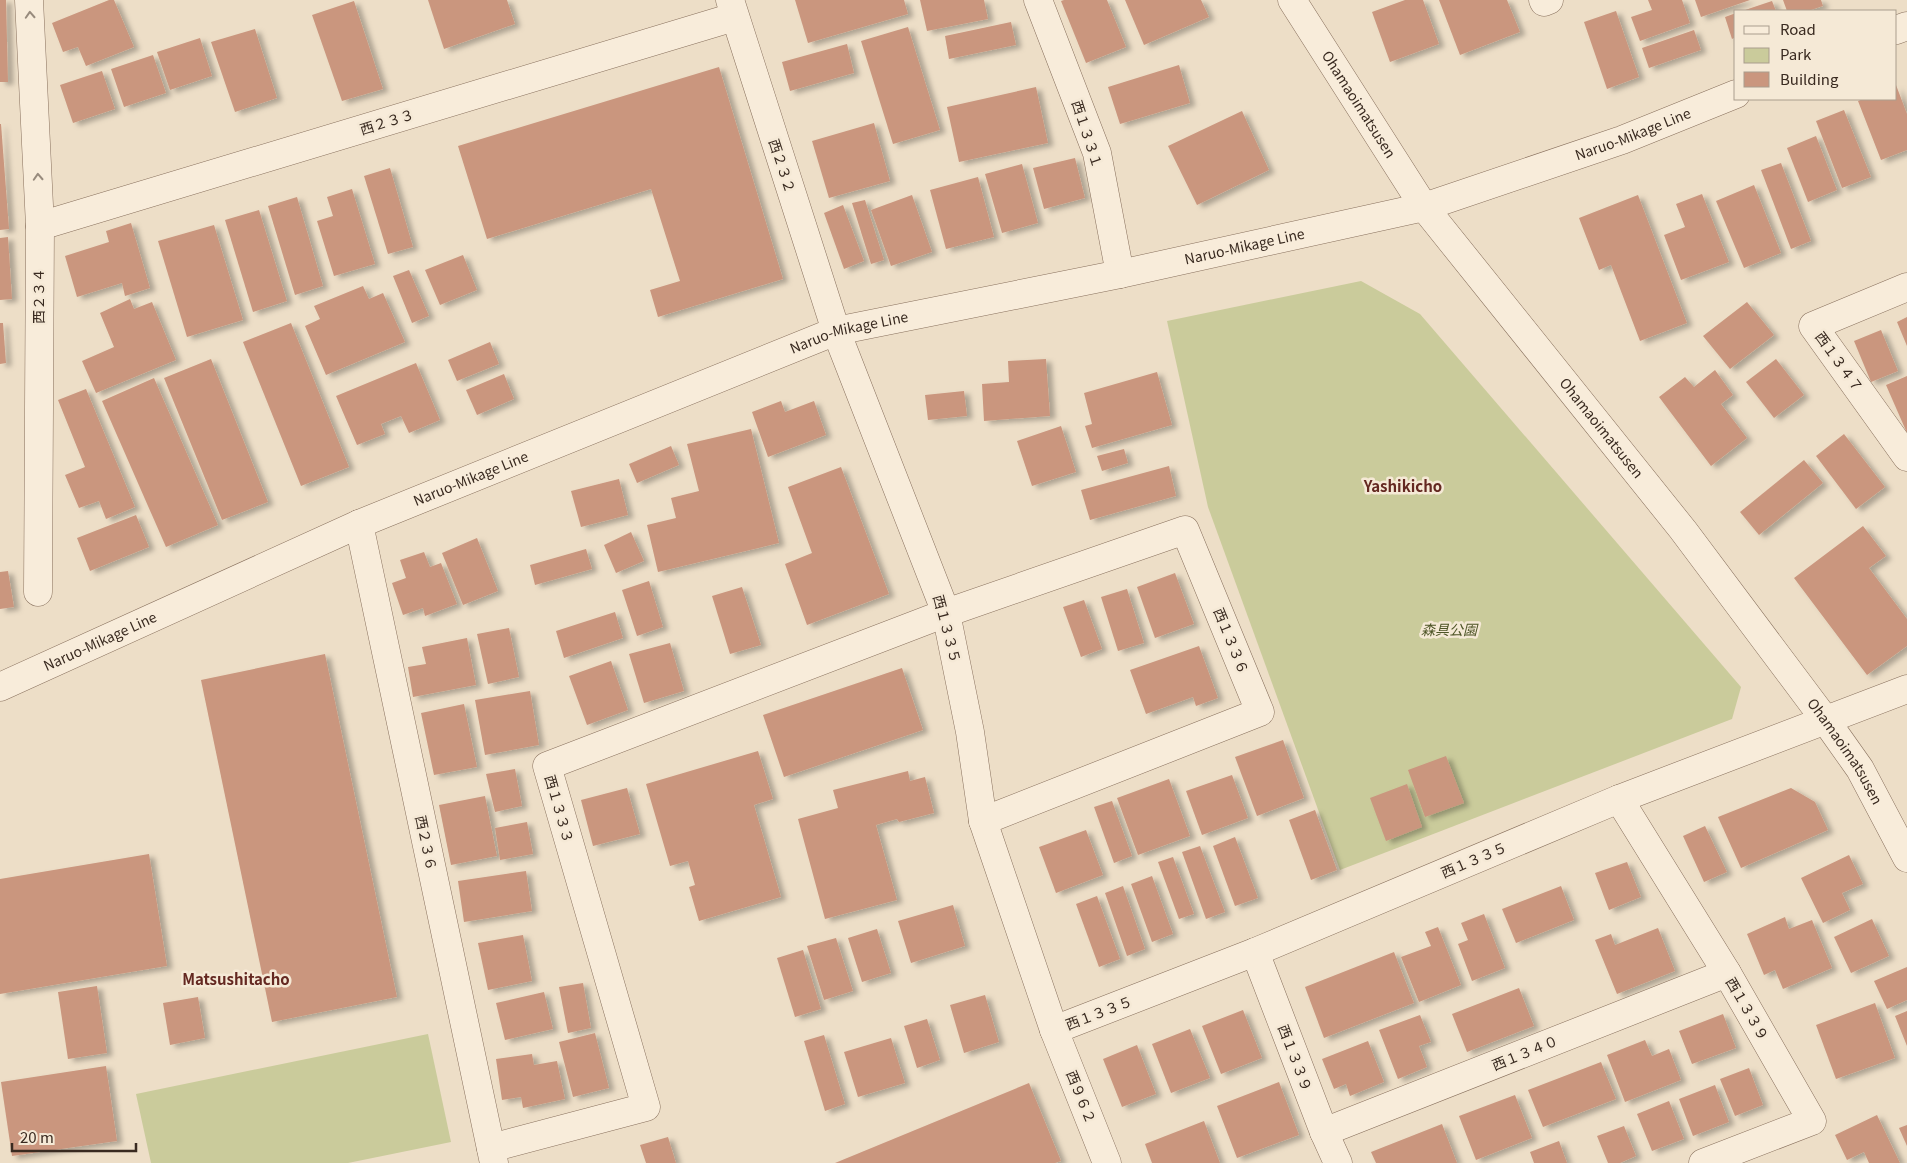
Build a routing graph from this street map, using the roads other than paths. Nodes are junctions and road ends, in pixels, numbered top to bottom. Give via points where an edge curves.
1 (29, 0) edge
2 (1038, 0) edge
3 (1292, 0) edge
4 (1543, 0) edge
5 (1550, 0) edge
6 (732, 9) edge
7 (1734, 95) edge
8 (1424, 207) junction
9 (40, 226) junction
10 (1120, 274) junction
11 (1907, 287) edge
12 (836, 331) junction
13 (1907, 457) edge
14 (359, 524) junction
15 (38, 592) dead end
16 (946, 613) junction
17 (0, 687) edge
18 (1907, 689) edge
19 (1826, 721) junction
20 (1619, 800) junction
21 (983, 821) junction
22 (1907, 858) edge
23 (1255, 952) junction
24 (1727, 973) junction
25 (1054, 1030) junction
26 (1324, 1132) junction
27 (492, 1156) edge
28 (1107, 1163) edge
29 (1338, 1163) edge
30 (1703, 1163) edge

9 -> 1 street, 西２３４
2 - 10 street, 西１３３１ via 1096,153
3 - 8 street, Ohamaoimatsusen
4 - 5 street
6 - 9 street, 西２３３
6 - 12 street, 西２３２
7 - 8 street, Naruo-Mikage Line via 1622,140
8 - 10 street, Naruo-Mikage Line
8 - 19 street, Ohamaoimatsusen via 1682,530
9 - 15 street, 西２３４
10 - 12 street, Naruo-Mikage Line
11 - 13 street, 西１３４７ via 1813,326
12 - 14 street, Naruo-Mikage Line
12 - 16 street, 西１３３５
14 - 17 street, Naruo-Mikage Line
14 - 27 street, 西２３６
16 - 21 street, 西１３３５ via 970,732
16 - 21 street, 西１３３６ via 1185,530 1260,712
16 - 27 street, 西１３３３ via 547,766 646,1107
18 - 19 street, 西１３３５
19 - 20 street, 西１３３５
19 - 22 street, Ohamaoimatsusen via 1860,769
20 - 23 street, 西１３３５
20 - 24 street, 西１３３９
21 - 25 street, 西１３３５
23 - 25 street, 西１３３５
23 - 26 street, 西１３３９
24 - 26 street, 西１３４０
24 - 30 street, 西１３３９ via 1812,1122
25 - 28 street, 西９６２
26 - 29 street, 西１３３９

